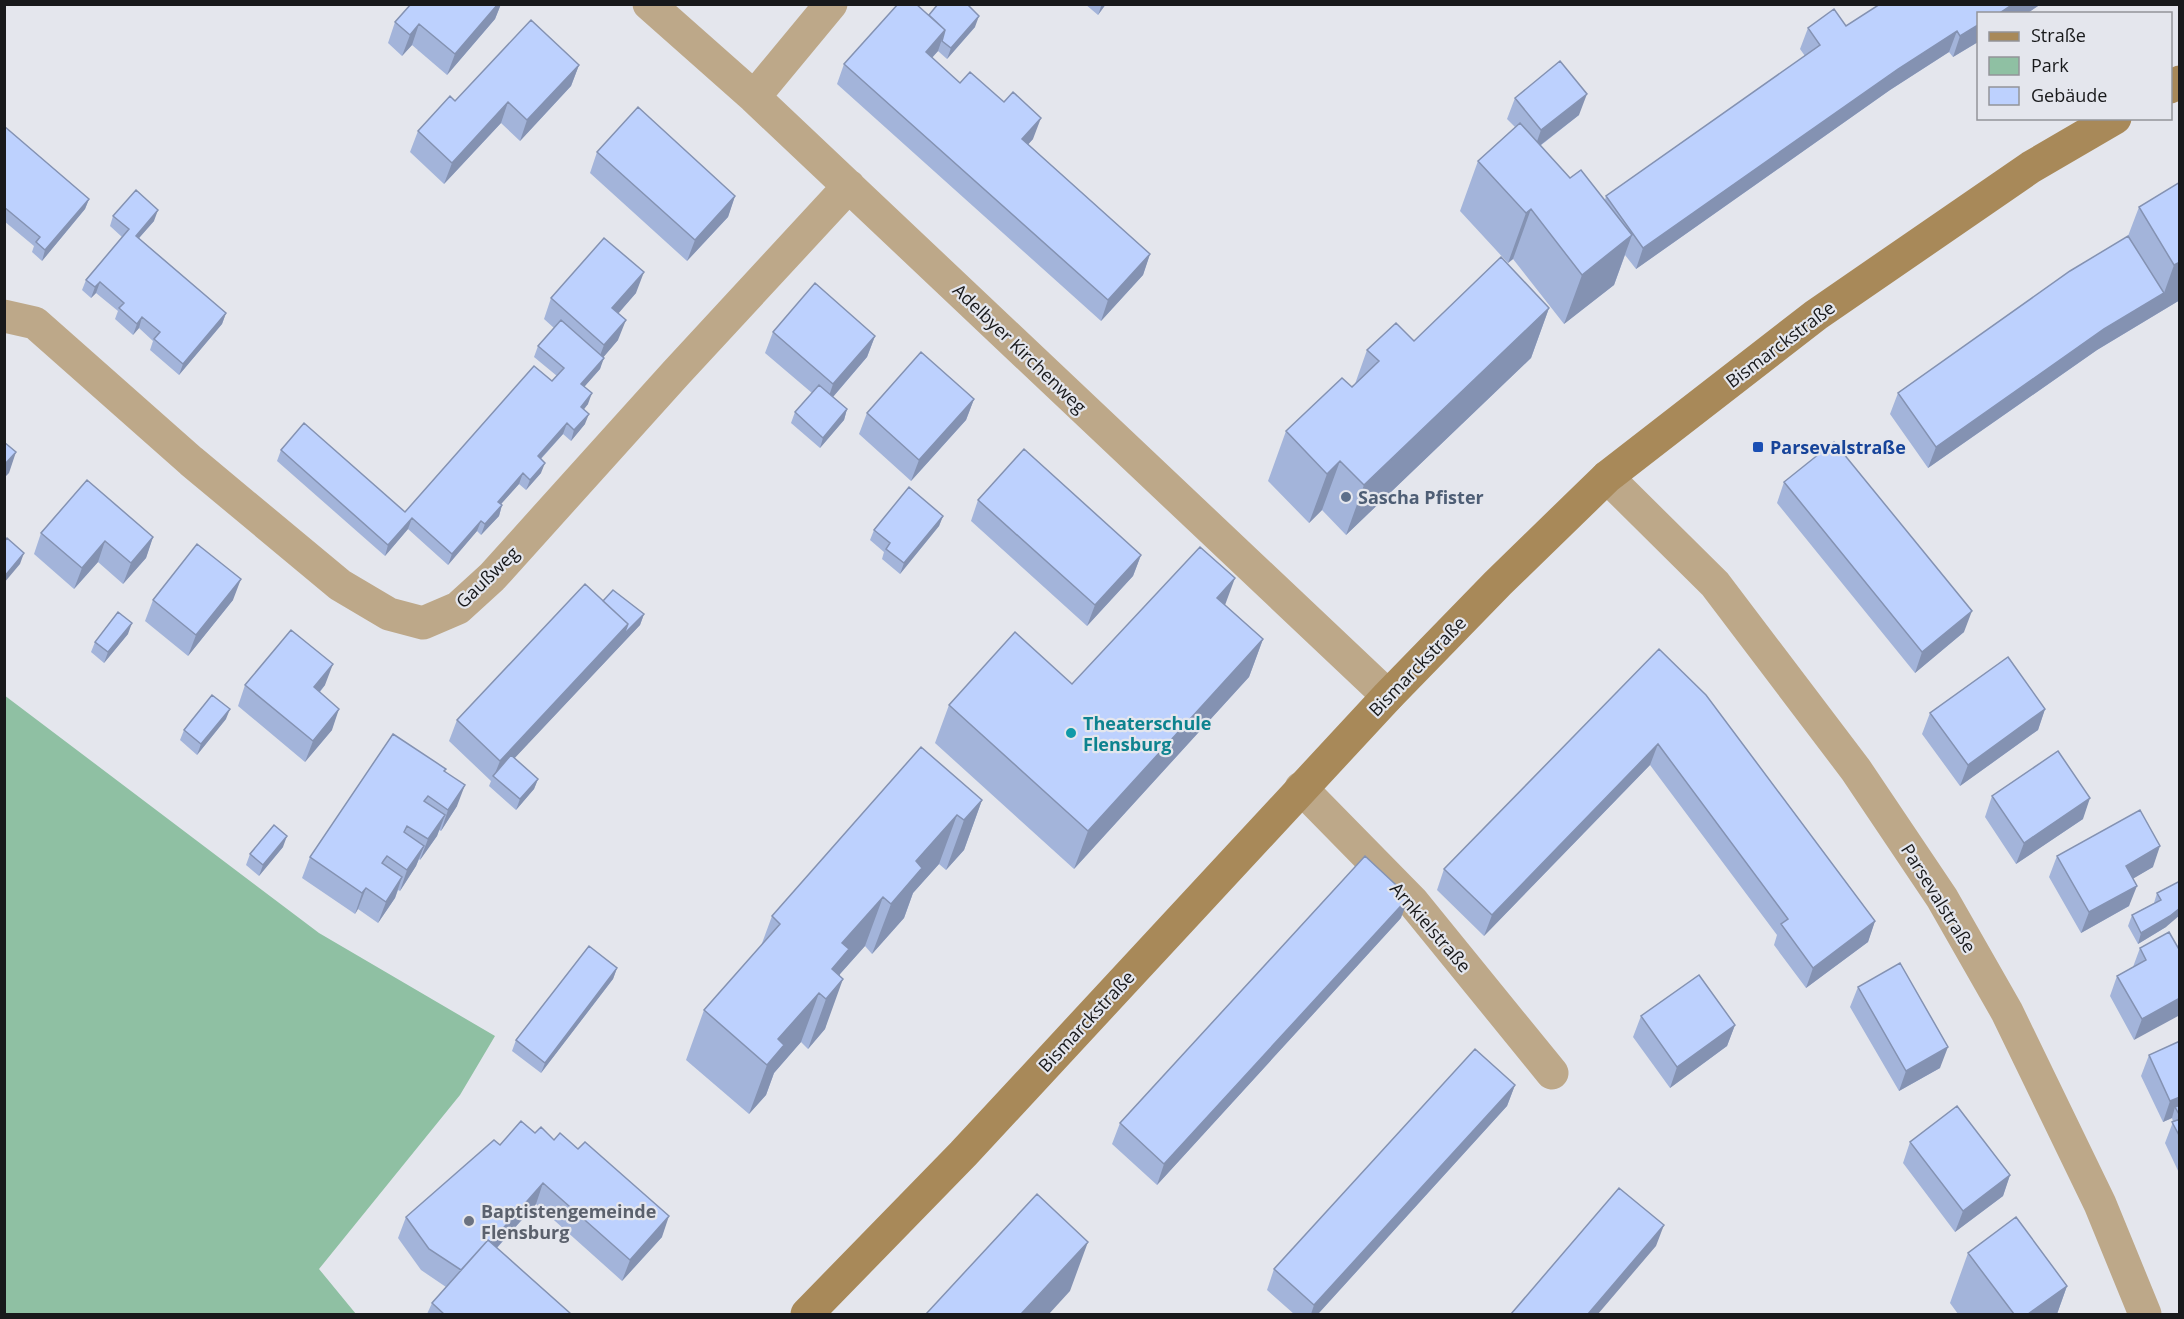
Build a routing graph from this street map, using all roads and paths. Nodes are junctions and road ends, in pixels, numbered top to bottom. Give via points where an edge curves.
1 (649, 4) edge
2 (831, 4) edge
3 (754, 97) junction
4 (2112, 120) edge
5 (849, 186) junction
6 (4, 316) edge
7 (1607, 477) junction
8 (1388, 696) junction
9 (1301, 788) junction
10 (1552, 1073) dead end
11 (807, 1314) edge
12 (2145, 1314) edge

1 - 3 street, Adelbyer Kirchenweg
2 - 3 street
3 - 5 street, Adelbyer Kirchenweg
4 - 7 main road, Bismarckstraße via 2031,167 1816,315
5 - 6 street, Gaußweg via 492,577 458,608 423,623 389,614 340,585 191,461 35,323
5 - 8 street, Adelbyer Kirchenweg
7 - 8 main road, Bismarckstraße
7 - 12 street, Parsevalstraße via 1715,584 1856,770 1942,898 2007,1012 2100,1204
8 - 9 main road, Bismarckstraße
9 - 10 street, Arnkielstraße via 1412,901
9 - 11 main road, Bismarckstraße via 970,1146

